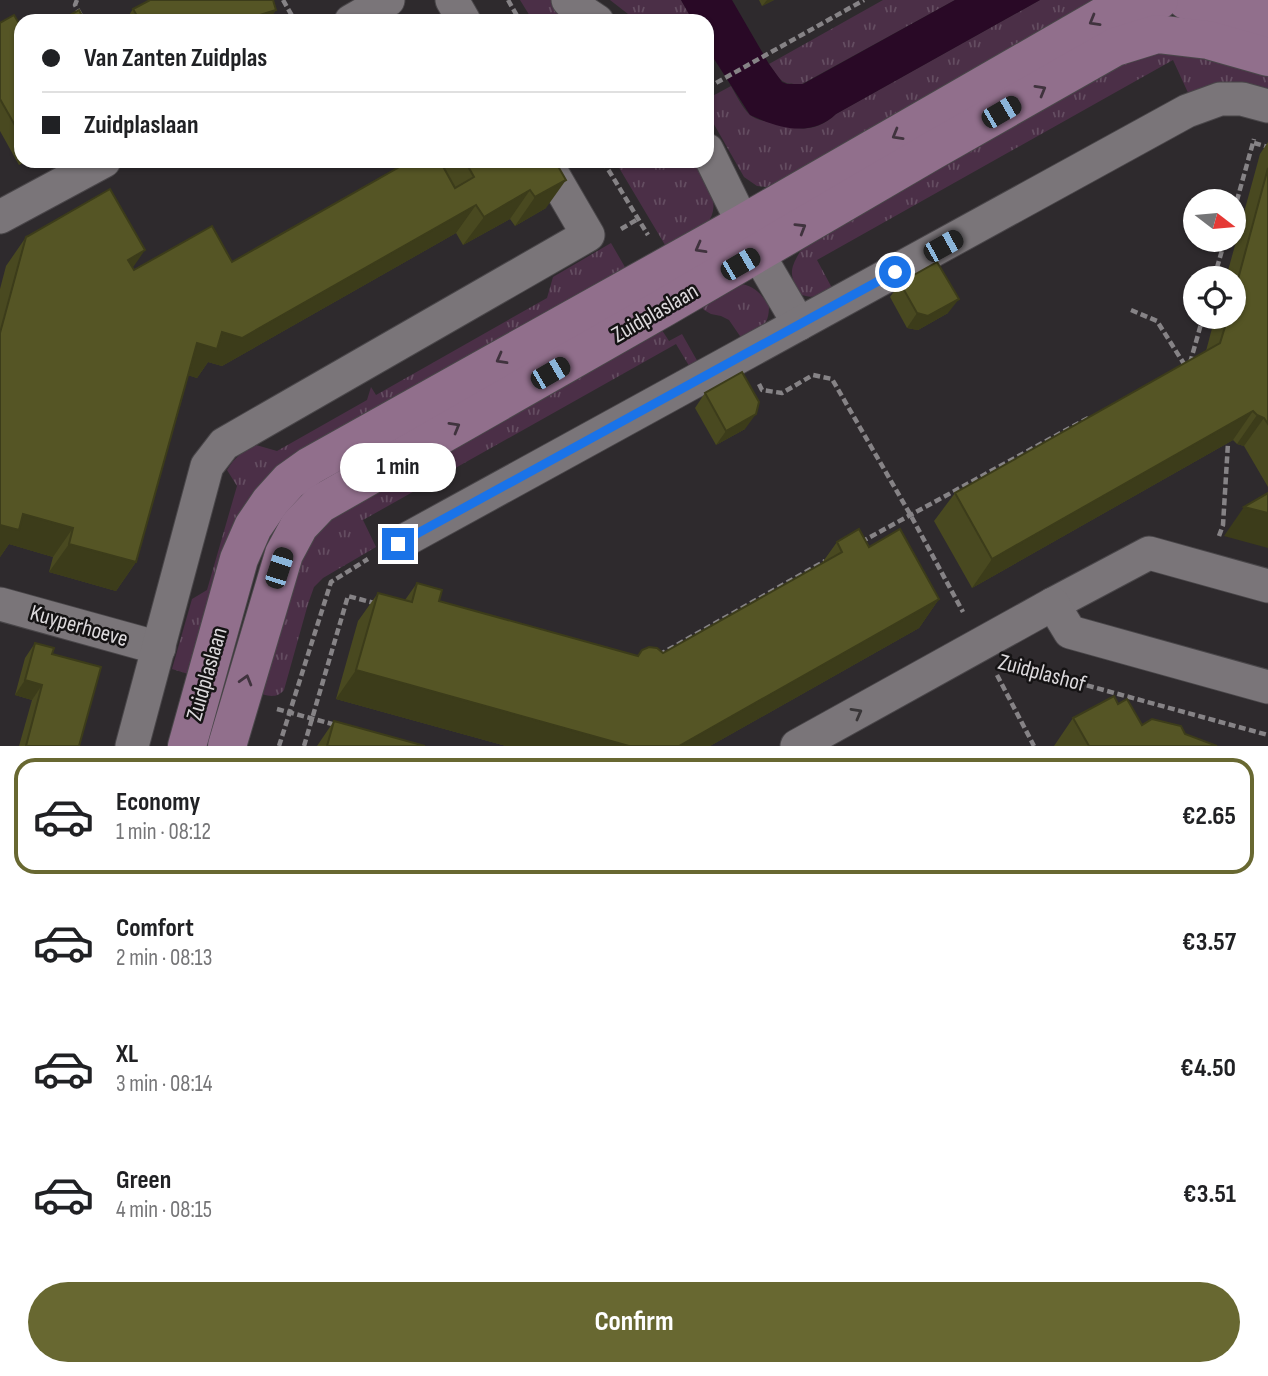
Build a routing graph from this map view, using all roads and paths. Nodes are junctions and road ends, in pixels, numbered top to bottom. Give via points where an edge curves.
1 (388, 0) edge
2 (568, 0) edge
3 (864, 0) edge
4 (1159, 0) edge
5 (1186, 0) edge
6 (363, 14) edge
7 (586, 14) edge
8 (1268, 19) edge
9 (1268, 57) edge
10 (714, 84) edge
11 (1266, 105) edge
12 (1253, 143) junction
13 (1268, 147) edge
14 (714, 164) edge
15 (91, 168) edge
16 (549, 168) edge
17 (607, 168) edge
18 (1240, 189) edge
19 (0, 217) edge
20 (751, 239) junction
21 (668, 265) junction
22 (1130, 310) dead end
23 (799, 324) junction
24 (1199, 329) edge
25 (743, 355) junction
26 (1186, 365) junction
27 (1174, 372) edge
28 (1191, 376) edge
29 (1101, 411) edge
30 (1228, 443) edge
31 (910, 514) junction
32 (398, 544) joint
33 (851, 547) edge
34 (830, 559) edge
35 (1208, 569) junction
36 (1268, 586) edge
37 (375, 603) edge
38 (0, 604) edge
39 (1053, 604) junction
40 (159, 648) junction
41 (987, 657) junction
42 (652, 659) edge
43 (1015, 665) dead end
44 (1268, 687) edge
45 (1268, 734) edge
46 (132, 746) edge
47 (187, 746) edge
48 (227, 746) edge
49 (279, 746) edge
50 (304, 746) edge
51 (797, 746) edge
52 (1034, 746) edge

1 - 6 street
2 - 7 street
3 - 10 path
4 -> 20 street, Zuidplaslaan via 1112,11
5 - 8 street
20 -> 9 street, Zuidplaslaan via 932,151 1115,47 1157,34 1208,40
11 - 12 path
11 - 23 street via 1220,99 1187,111
12 - 13 path
12 - 18 path
14 - 20 street
15 - 19 street
16 - 40 street via 589,235 224,444 207,467
17 - 21 path
20 -> 21 street, Zuidplaslaan
20 - 23 street
48 -> 20 street, Zuidplaslaan via 284,554 299,526 320,504
21 -> 47 street, Zuidplaslaan via 289,481 253,527 239,559
22 - 26 path via 1157,321
23 - 25 street
24 - 26 path
25 - 31 path via 762,390 782,393 813,376 832,379
25 - 32 street
26 - 27 path
26 - 28 path
29 - 31 path
30 - 35 path via 1223,524
31 - 33 path
31 - 41 path
32 - 49 path via 331,582
34 - 42 path
35 - 36 street, Zuidplashof
35 - 39 street, Zuidplashof via 1149,553
37 - 50 path via 348,596
38 - 40 street, Kuyperhoeve
39 - 41 street, Zuidplashof
39 - 44 street, Zuidplashof via 1070,632
40 - 46 street
51 -> 41 street, Zuidplashof
41 - 52 path
43 - 45 path, Zuidplashof

